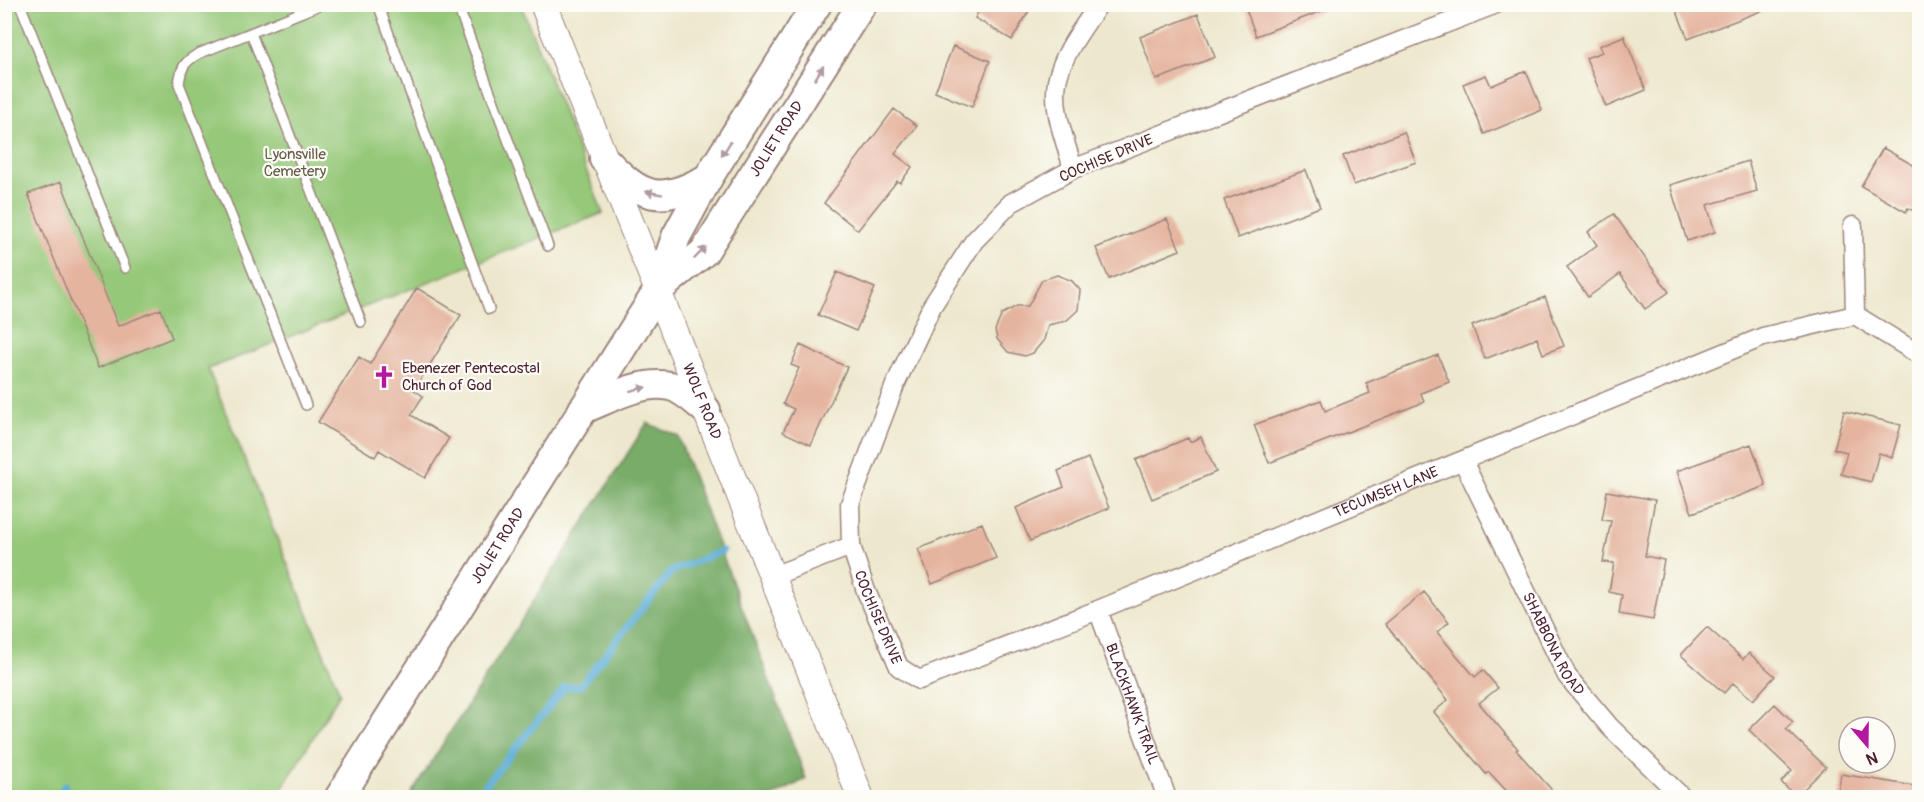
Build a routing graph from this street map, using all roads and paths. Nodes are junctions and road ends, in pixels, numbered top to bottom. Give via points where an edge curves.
1 (20, 4) edge
2 (322, 4) edge
3 (378, 4) edge
4 (457, 4) edge
5 (543, 4) edge
6 (818, 4) edge
7 (862, 4) edge
8 (1099, 4) edge
9 (1496, 4) edge
10 (251, 33) junction
11 (604, 159) junction
12 (1074, 169) junction
13 (708, 178) junction
14 (1853, 226) dead end
15 (549, 246) dead end
16 (124, 268) dead end
17 (657, 292) junction
18 (489, 309) dead end
19 (1855, 315) junction
20 (361, 322) dead end
21 (1920, 355) edge
22 (306, 405) dead end
23 (583, 409) junction
24 (706, 410) junction
25 (1463, 461) junction
26 (851, 546) junction
27 (773, 576) junction
28 (1098, 610) junction
29 (919, 680) joint
30 (339, 798) edge
31 (861, 798) edge
32 (1167, 798) edge
33 (1683, 798) edge

1 - 16 lane
2 - 10 lane
3 - 18 lane
4 - 15 lane
5 - 11 street, WOLF ROAD
6 -> 13 main road, JOLIET ROAD
17 -> 7 main road, JOLIET ROAD via 704,252
8 - 12 street via 1072,43 1057,82 1058,116
9 - 12 street, COCHISE DRIVE
10 - 20 lane
10 - 22 lane via 186,61 180,70 179,84
13 -> 11 main road via 676,193 652,194 630,185
11 - 17 street, WOLF ROAD
12 - 26 street, COCHISE DRIVE via 1011,203 974,242 932,306 895,385 850,504
13 - 17 main road, JOLIET ROAD via 676,237
14 - 19 street
17 - 23 main road, JOLIET ROAD
17 - 24 street, WOLF ROAD
19 - 21 street
19 - 25 street, TECUMSEH LANE via 1763,337
23 -> 24 main road via 627,391 672,386
23 - 30 main road, JOLIET ROAD
24 - 27 street, WOLF ROAD
25 - 28 street, TECUMSEH LANE
25 - 33 street, SHABBONA ROAD via 1567,676 1610,728
26 - 27 street
26 - 29 street, COCHISE DRIVE via 899,667
27 - 31 street, WOLF ROAD
28 - 29 street, TECUMSEH LANE
28 - 32 street, BLACKHAWK TRAIL

